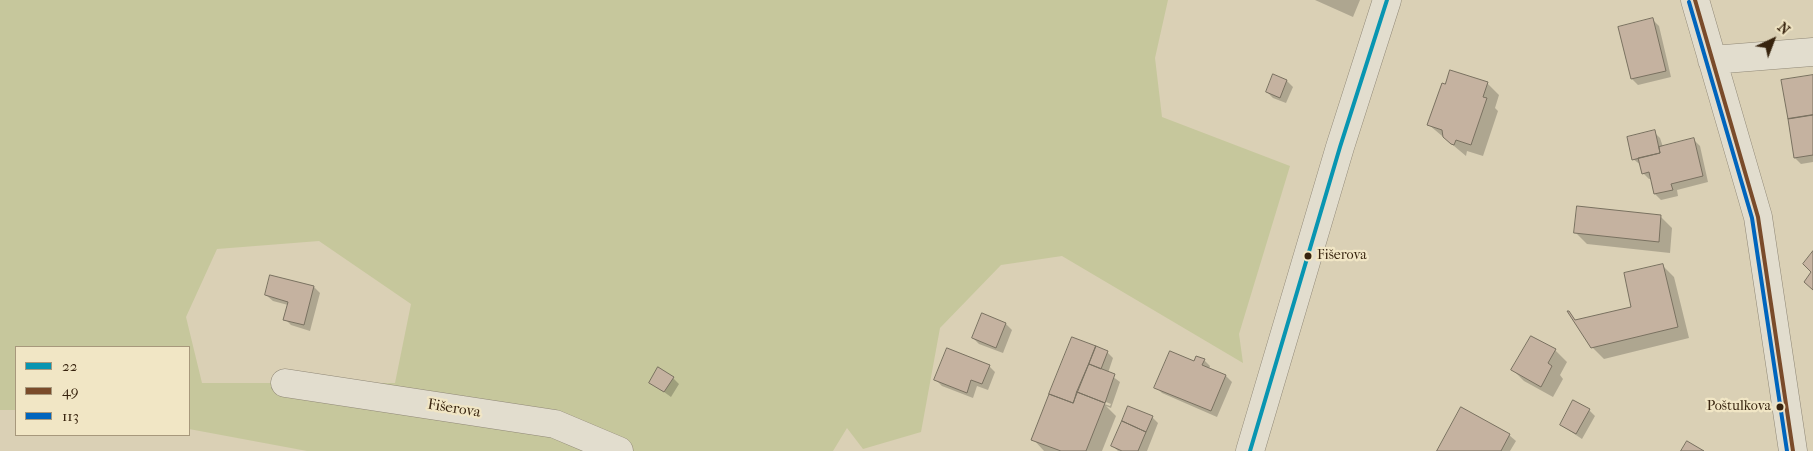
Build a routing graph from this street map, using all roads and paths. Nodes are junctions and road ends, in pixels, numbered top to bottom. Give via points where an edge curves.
1 (1387, 0) edge
2 (1695, 0) edge
3 (1813, 52) edge
4 (1712, 60) junction
5 (285, 383) dead end
6 (619, 451) edge
7 (1250, 451) edge
8 (1794, 451) edge

1 - 7 street
2 - 4 street
3 - 4 street
4 - 8 street via 1758,217
5 - 6 street, Fišerova via 555,424

